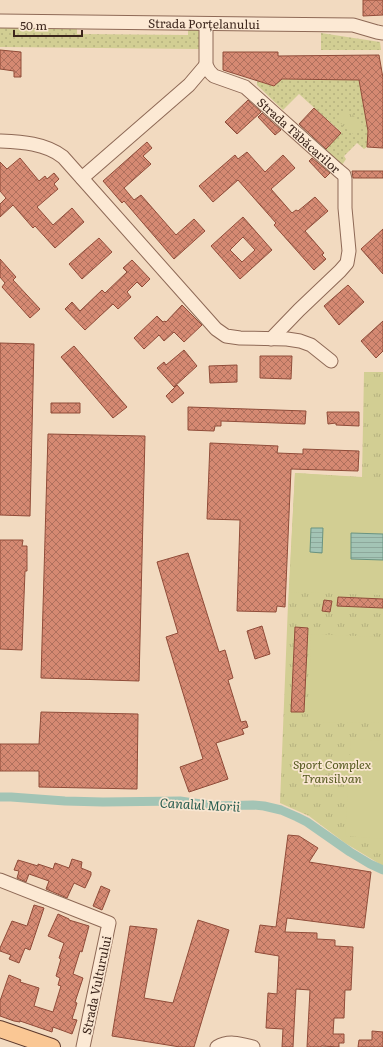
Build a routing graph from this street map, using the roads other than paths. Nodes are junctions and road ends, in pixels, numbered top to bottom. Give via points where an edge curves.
1 (0, 21) edge
2 (206, 24) junction
3 (383, 33) edge
4 (206, 65) junction
5 (0, 141) edge
6 (82, 178) junction
7 (271, 339) junction
8 (331, 361) dead end
9 (0, 880) edge
10 (0, 1029) edge
11 (52, 1047) edge
12 (83, 1047) edge
13 (218, 1047) edge
14 (252, 1047) edge

1 - 2 street, Strada Porțelanului
2 - 3 street, Strada Porțelanului via 353,25
2 - 4 street
4 - 6 street via 190,85
4 - 7 street, Strada Tăbăcarilor via 214,76 245,87 344,175 345,179 349,251 347,263
5 - 6 street via 49,148 62,157
6 - 7 street via 216,329 226,336
7 - 8 street via 287,338 311,345
9 - 12 street, Strada Vulturului via 109,923
10 - 11 main road
13 - 14 street via 225,1043

